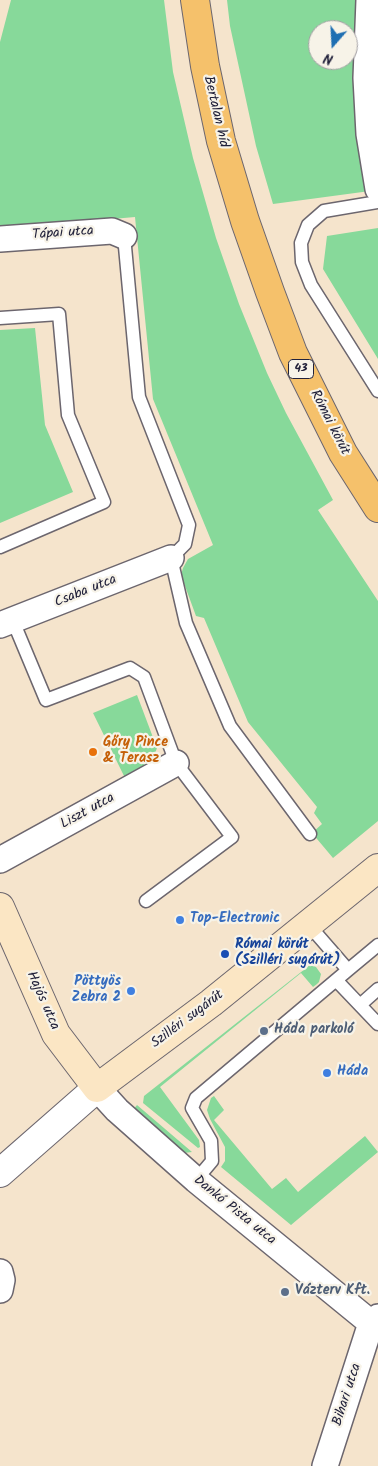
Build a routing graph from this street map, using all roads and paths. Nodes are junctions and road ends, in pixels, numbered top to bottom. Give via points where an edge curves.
1 (195, 0) edge
2 (369, 0) edge
3 (378, 189) edge
4 (378, 202) edge
5 (245, 221) joint
6 (124, 236) joint
7 (0, 239) edge
8 (0, 318) edge
9 (378, 391) edge
10 (378, 508) edge
11 (0, 547) edge
12 (171, 558) junction
13 (5, 620) edge
14 (176, 763) junction
15 (310, 834) dead end
16 (0, 860) edge
17 (378, 868) edge
18 (146, 901) dead end
19 (0, 907) edge
20 (308, 924) junction
21 (378, 945) edge
22 (348, 970) junction
23 (336, 980) junction
24 (378, 989) edge
25 (360, 1005) junction
26 (378, 1024) edge
27 (97, 1088) junction
28 (0, 1173) edge
29 (196, 1180) junction
30 (0, 1272) edge
31 (0, 1290) edge
32 (376, 1322) edge
33 (325, 1466) edge

1 - 5 main road, Bertalan híd / 43 via 219,132
2 - 3 street via 366,78 369,134
4 - 9 lane via 324,211 308,225 301,242 302,262 311,284
5 - 10 main road, Római körút / 43 via 293,353 343,452
6 - 7 street, Tápai utca via 112,230
6 - 12 lane via 138,397 190,525 186,544
8 - 11 lane via 59,314 68,415 104,502
12 - 13 street, Csaba utca
12 - 15 lane via 186,622 230,726
13 - 14 lane via 46,700 130,668 144,677
14 - 16 street, Liszt utca
14 - 18 lane via 232,836
17 - 20 main road, Szilléri sugárút
19 - 27 main road, Hajós utca via 56,1034
20 - 22 lane
20 - 27 main road, Szilléri sugárút via 211,1003
21 - 22 lane
22 - 23 lane
23 - 25 lane
23 - 29 lane via 196,1098 192,1108 211,1141 212,1161
24 - 25 lane
25 - 26 lane
27 - 28 street, Szilléri sugárút
27 - 29 street, Dankó Pista utca via 117,1110
29 - 32 street, Dankó Pista utca
30 - 31 street
32 - 33 street, Bihari utca

